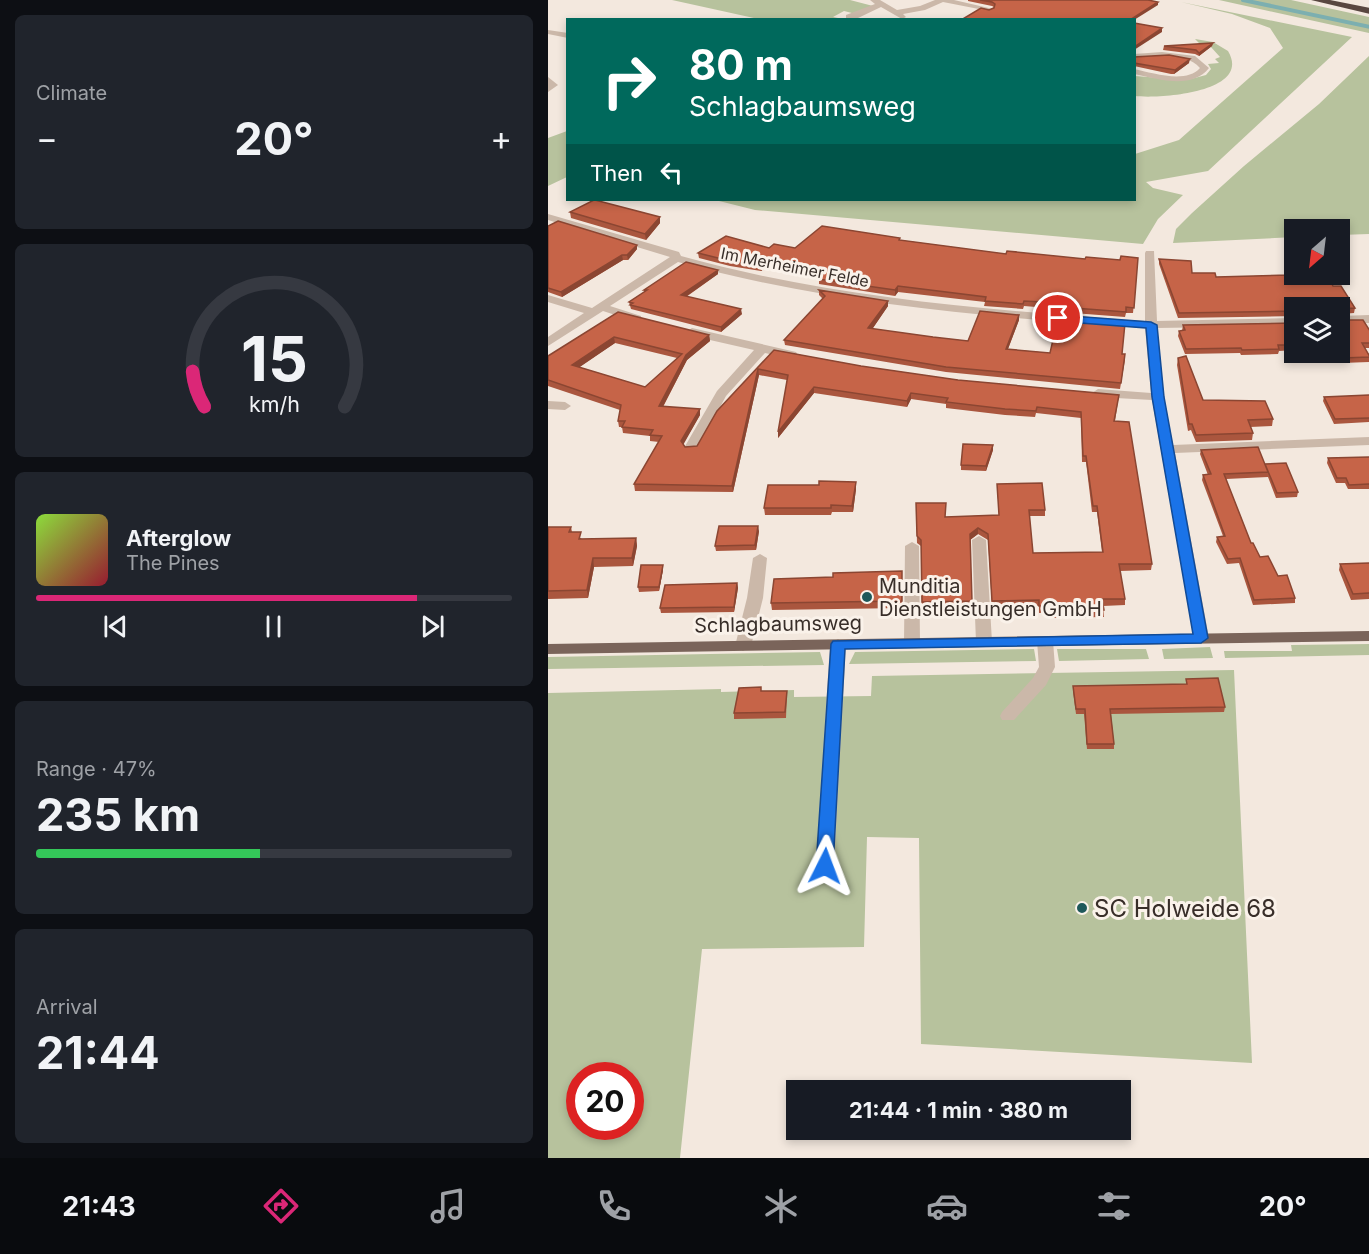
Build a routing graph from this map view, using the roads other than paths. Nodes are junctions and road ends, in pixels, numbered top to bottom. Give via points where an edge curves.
1 (942, 0) edge
2 (1316, 0) edge
3 (878, 2) edge
4 (989, 9) edge
5 (1370, 11) edge
6 (895, 13) junction
7 (849, 16) dead end
8 (904, 18) edge
9 (548, 32) edge
10 (566, 36) edge
11 (1136, 57) edge
12 (1136, 72) edge
13 (548, 80) edge
14 (548, 89) edge
15 (548, 217) edge
16 (1150, 253) dead end
17 (676, 258) junction
18 (548, 298) edge
19 (597, 310) junction
20 (1370, 319) edge
21 (1350, 320) edge
22 (652, 322) edge
23 (1284, 322) edge
24 (1151, 325) junction
25 (684, 331) edge
26 (548, 342) edge
27 (762, 349) junction
28 (809, 358) edge
29 (1083, 392) edge
30 (1158, 397) junction
31 (548, 405) edge
32 (564, 406) dead end
33 (1370, 441) edge
34 (691, 448) edge
35 (1167, 449) junction
36 (979, 540) dead end
37 (912, 546) dead end
38 (760, 558) dead end
39 (1370, 636) edge
40 (1201, 638) junction
41 (1045, 641) junction
42 (984, 642) junction
43 (912, 643) junction
44 (838, 644) junction
45 (743, 646) junction
46 (548, 649) edge
47 (1008, 717) dead end
48 (825, 866) dead end

1 - 4 street
1 - 6 street
2 - 5 highway
3 - 6 street
3 - 7 street
6 - 8 street
9 - 10 street
11 - 12 street via 1179,55 1195,59 1205,69 1186,78
13 - 14 street via 554,85
15 - 17 street, Im Merheimer Felde via 675,254
16 - 24 street
17 - 19 street
17 - 24 street, Im Merheimer Felde via 730,273 876,299 997,314
18 - 19 street
19 - 22 street
19 - 26 street
20 - 21 street
23 - 24 street, Im Merheimer Felde
24 - 30 street
25 - 27 street
27 - 28 street
27 - 34 street via 721,394
29 - 30 street
30 - 35 street
31 - 32 street
33 - 35 street
35 - 40 street
36 - 42 street
37 - 43 street
38 - 45 street
39 - 40 main road, Schlagbaumsweg
40 - 41 main road, Schlagbaumsweg
41 - 42 main road, Schlagbaumsweg
41 - 47 street via 1047,667 1040,681
42 - 43 main road, Schlagbaumsweg
43 - 44 main road, Schlagbaumsweg
44 - 45 main road, Schlagbaumsweg
44 - 48 street
45 - 46 main road, Schlagbaumsweg

